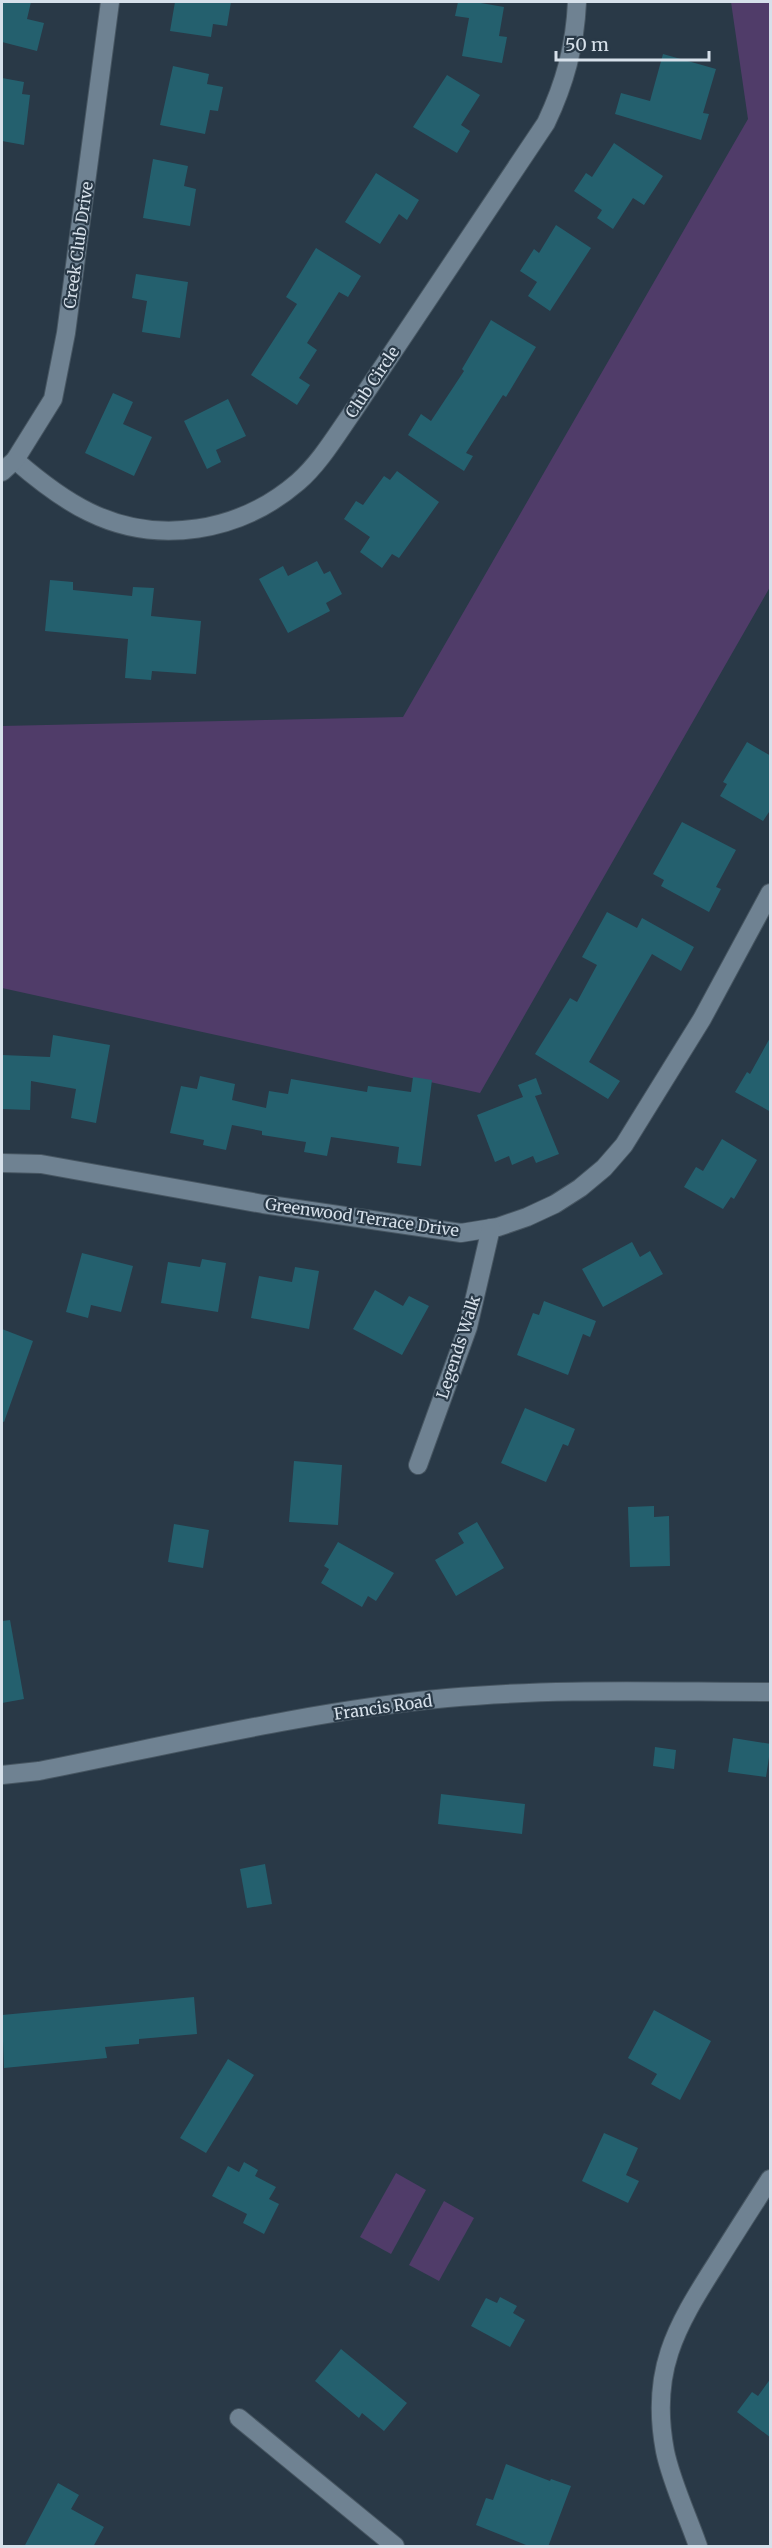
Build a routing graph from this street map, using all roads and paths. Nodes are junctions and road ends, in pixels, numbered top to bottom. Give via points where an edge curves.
1 (110, 2) edge
2 (577, 2) edge
3 (8, 466) edge
4 (771, 893) edge
5 (2, 1163) edge
6 (491, 1228) junction
7 (418, 1465) dead end
8 (771, 1692) edge
9 (2, 1775) edge
10 (771, 2179) edge
11 (239, 2418) dead end
12 (395, 2547) edge
13 (698, 2547) edge

1 - 3 street, Creek Club Drive via 59,370 52,399
2 - 3 street, Club Circle via 571,59 546,123 354,410 299,482 246,516 216,526 186,531 153,530 119,524 90,513
4 - 6 street, Greenwood Terrace Drive via 702,1019 624,1145 604,1168 555,1204
5 - 6 street, Greenwood Terrace Drive via 41,1164 263,1204 461,1233
6 - 7 street, Legends Walk via 468,1327
8 - 9 street, Francis Road via 588,1691 447,1698 302,1718
10 - 13 street via 686,2312 664,2370 660,2410 666,2453
11 - 12 street

